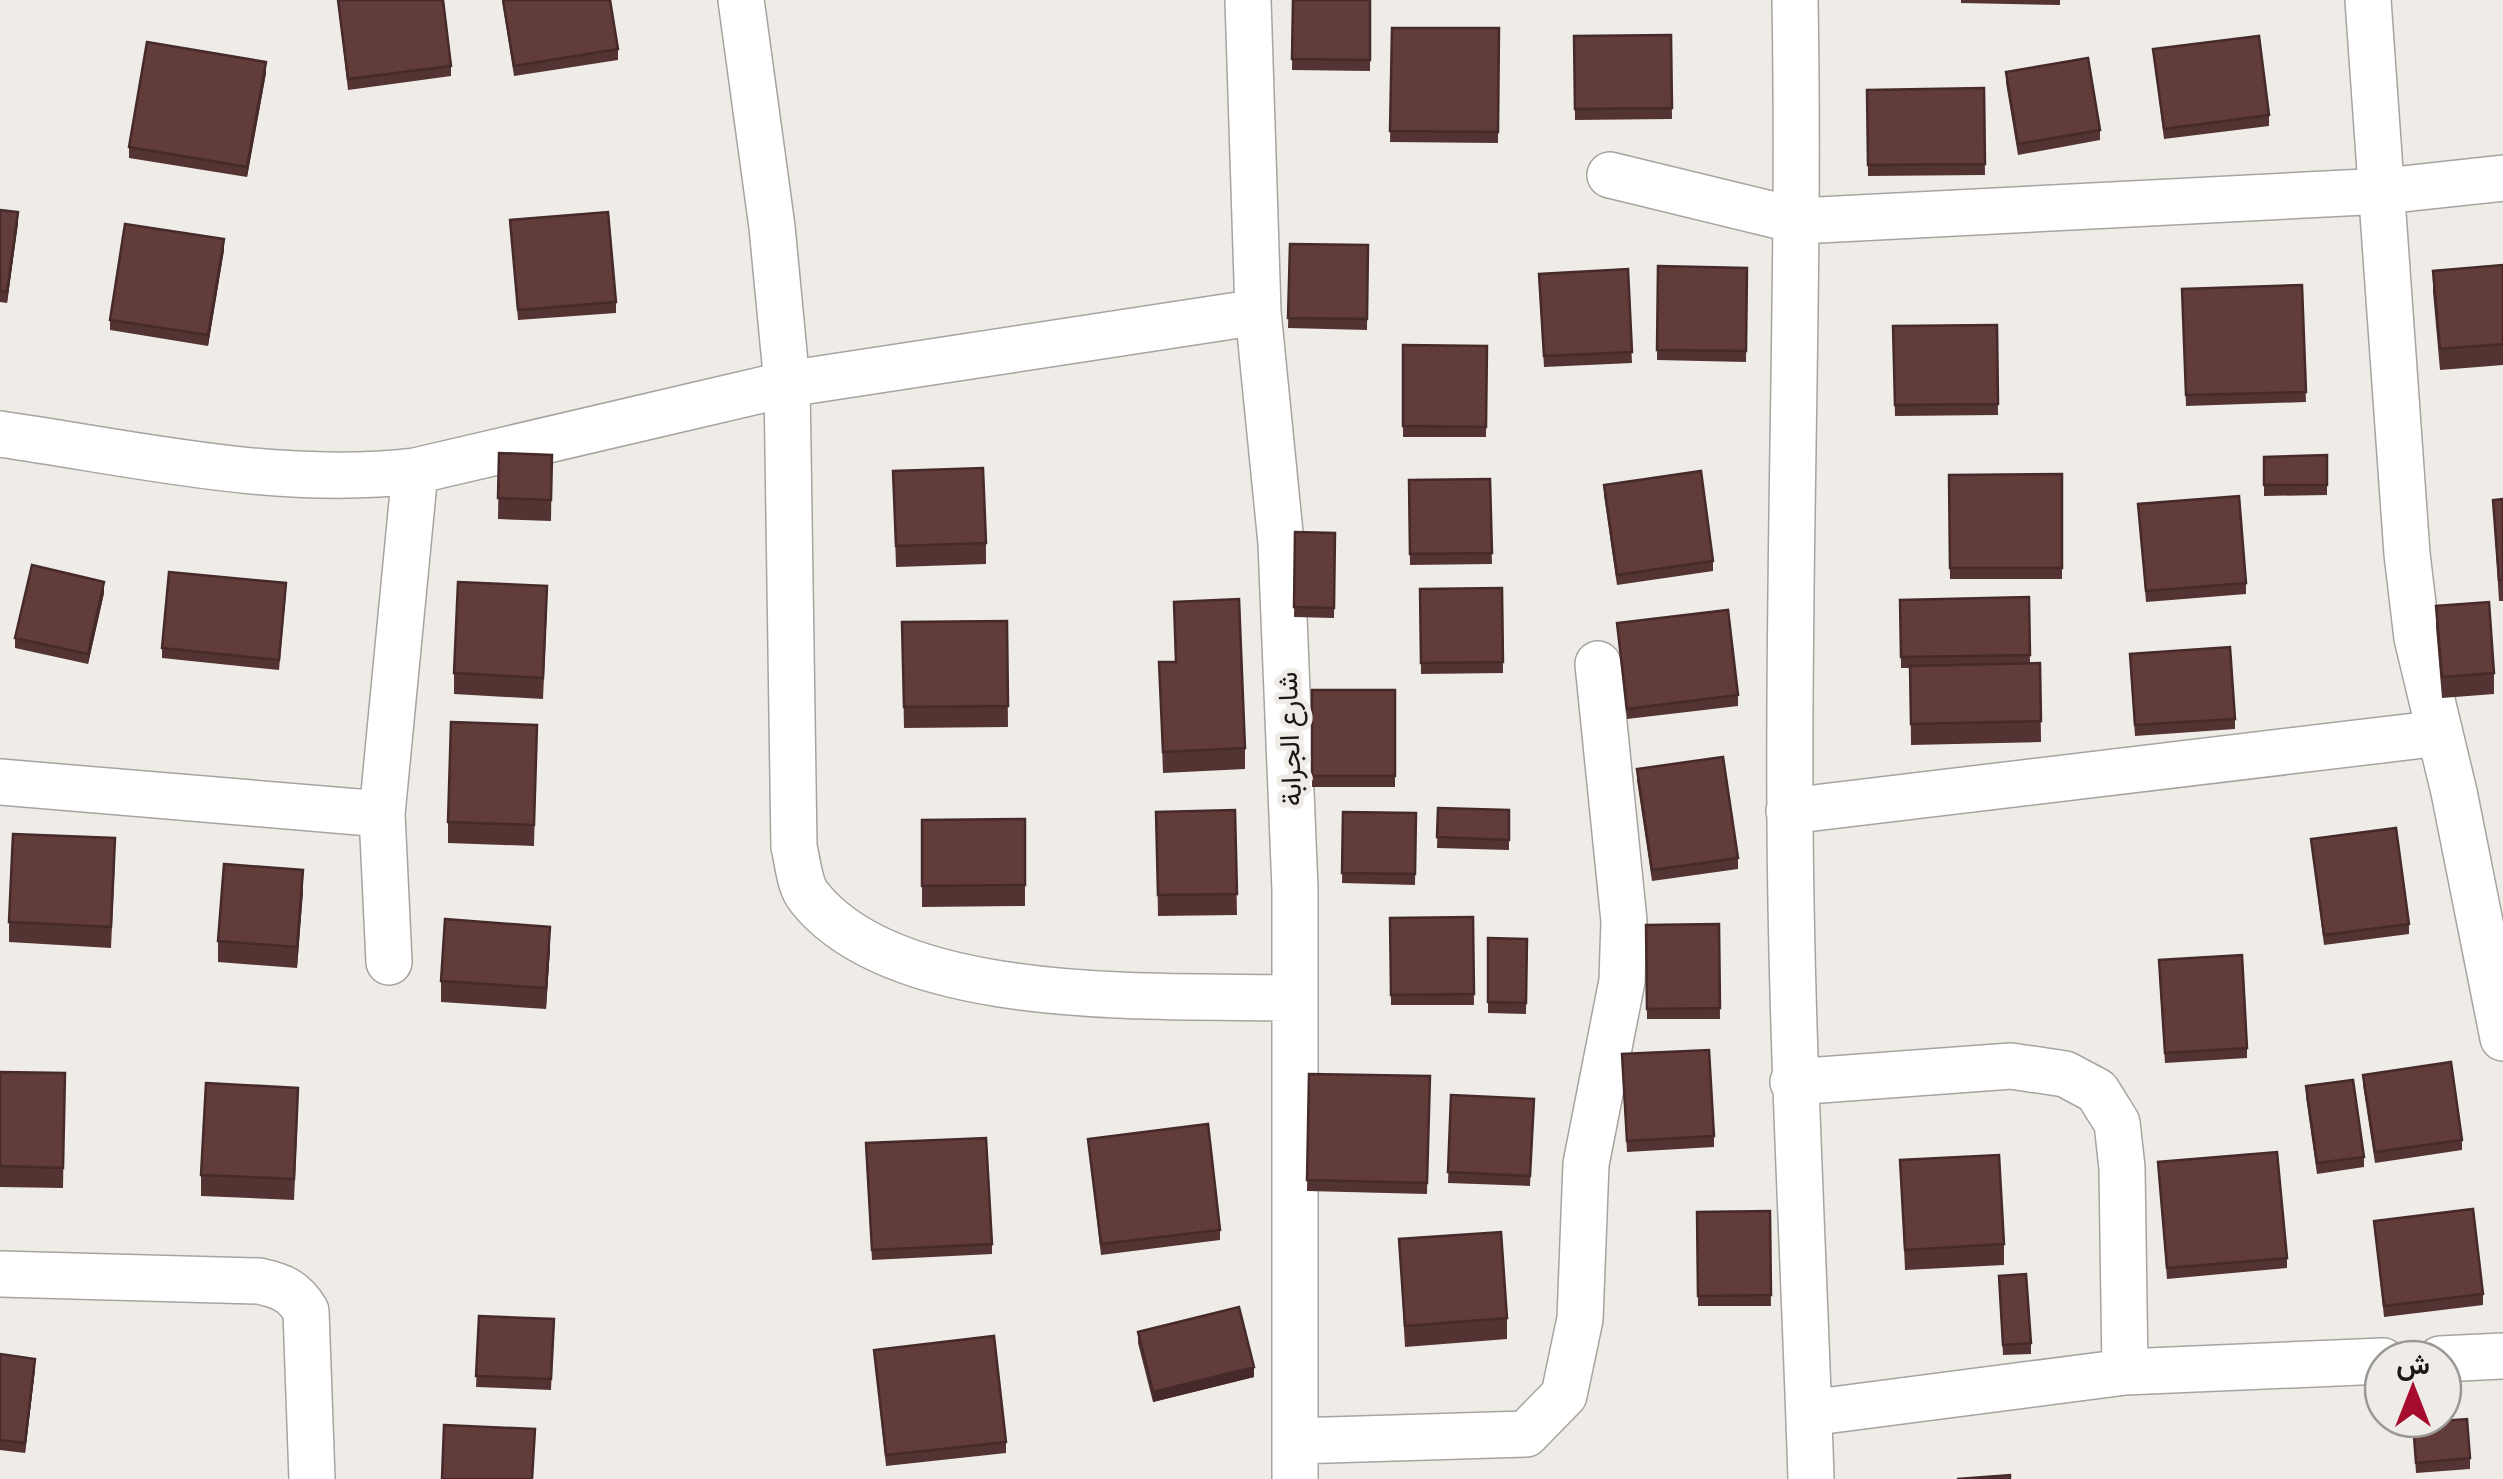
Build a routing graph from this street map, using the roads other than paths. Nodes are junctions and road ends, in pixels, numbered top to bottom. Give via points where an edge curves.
1 (741, 0) edge
2 (1248, 0) edge
3 (1794, 0) edge
4 (2368, 0) edge
5 (1610, 174) dead end
6 (2503, 178) edge
7 (2384, 191) junction
8 (1799, 221) junction
9 (1258, 312) junction
10 (787, 384) junction
11 (0, 434) edge
12 (415, 471) junction
13 (1598, 664) dead end
14 (2440, 733) junction
15 (0, 782) edge
16 (1790, 812) junction
17 (382, 814) junction
18 (390, 962) dead end
19 (1295, 998) junction
20 (2503, 1038) edge
21 (1793, 1082) junction
22 (0, 1274) edge
23 (2503, 1356) edge
24 (2463, 1358) edge
25 (2363, 1363) edge
26 (2125, 1372) junction
27 (1809, 1413) junction
28 (1295, 1460) edge
29 (312, 1479) edge
30 (1811, 1479) edge

1 - 10 street
2 - 9 street, شارع الجرابة
3 - 8 street
4 - 7 street
5 - 8 street
6 - 7 street
7 - 8 street
7 - 14 street via 2407,554 2417,638
8 - 16 street
9 - 10 street
9 - 19 street, شارع الجرابة via 1281,543
10 - 12 street
10 - 19 street via 794,846 806,894 838,926 895,956 968,976 1044,992
11 - 12 street via 290,478
12 - 17 street
13 - 28 street via 1623,961 1586,1164 1580,1319 1564,1395 1526,1434
14 - 16 street
14 - 20 street
15 - 17 street
16 - 21 street
17 - 18 street
19 - 28 street, شارع الجرابة
21 - 26 street via 2011,1066 2065,1074 2097,1091 2116,1122 2122,1168
21 - 27 street
22 - 29 street via 259,1281 297,1295 306,1312
23 - 24 street
25 - 26 street
26 - 27 street
27 - 30 street

